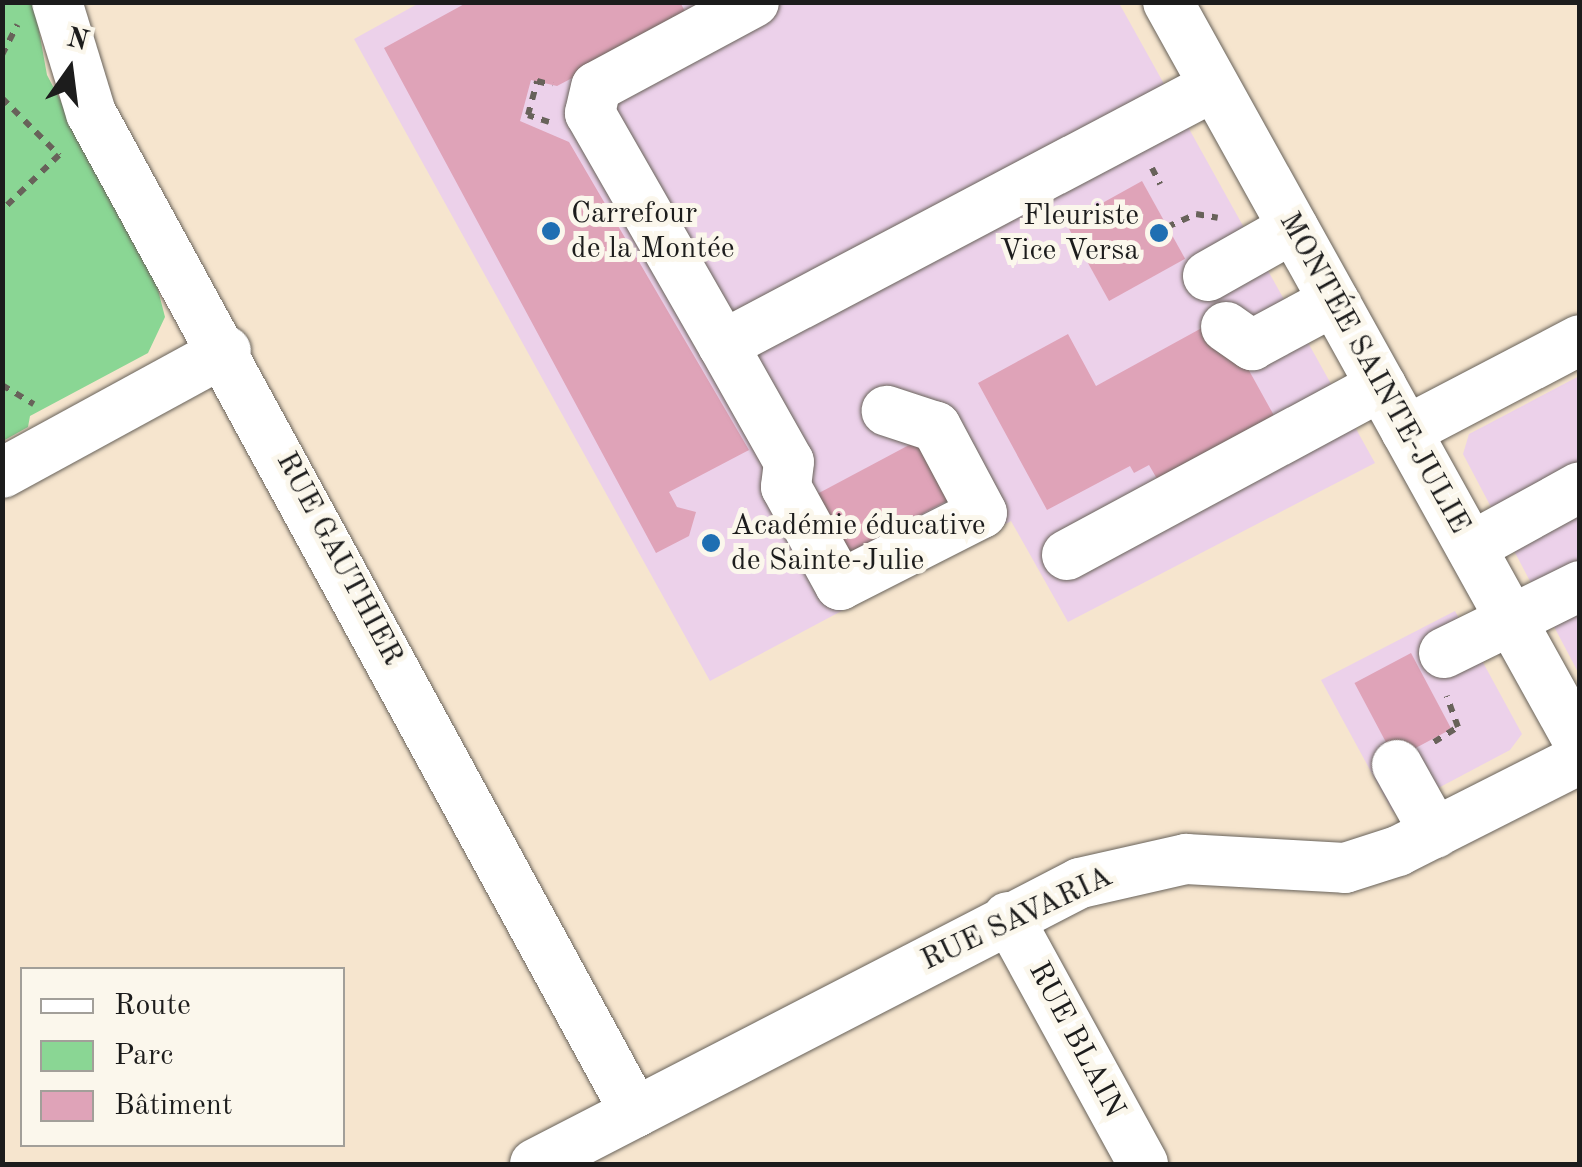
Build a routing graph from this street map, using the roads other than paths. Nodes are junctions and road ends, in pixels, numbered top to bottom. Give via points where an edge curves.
1 (1168, 2) edge
2 (725, 9) edge
3 (38, 11) edge
4 (1214, 86) junction
5 (1293, 228) junction
6 (1219, 254) road end
7 (1334, 301) junction
8 (1226, 327) dead end
9 (723, 345) junction
10 (1577, 348) edge
11 (226, 351) junction
12 (1381, 386) junction
13 (887, 411) dead end
14 (1406, 430) junction
15 (2, 473) edge
16 (1580, 487) edge
17 (1471, 547) junction
18 (1067, 555) dead end
19 (1573, 604) edge
20 (1511, 619) junction
21 (1442, 667) road end
22 (1580, 744) edge
23 (1408, 758) road end
24 (1580, 759) edge
25 (1434, 833) junction
26 (1008, 917) junction
27 (635, 1112) junction
28 (535, 1164) edge
29 (1143, 1164) edge

1 - 4 street, MONTÉE SAINTE-JULIE
2 - 9 street via 596,87 590,113
3 - 11 street, RUE GAUTHIER
4 - 5 street, MONTÉE SAINTE-JULIE
4 - 9 street
5 - 6 street
5 - 7 street, MONTÉE SAINTE-JULIE
7 - 8 street via 1252,345
7 - 12 street, MONTÉE SAINTE-JULIE
9 - 13 street via 789,462 786,488 840,586 982,513 936,426
10 - 14 street
11 - 15 street
11 - 27 street, RUE GAUTHIER
12 - 14 street, MONTÉE SAINTE-JULIE
12 - 18 street
14 - 17 street, MONTÉE SAINTE-JULIE
16 - 17 street
17 - 20 street, MONTÉE SAINTE-JULIE
19 - 20 street
20 - 21 street
20 - 22 street, MONTÉE SAINTE-JULIE
23 - 25 street
24 - 25 street, RUE SAVARIA
25 - 26 street, RUE SAVARIA via 1318,872 1155,862
26 - 27 street, RUE SAVARIA
26 - 29 street, RUE BLAIN
27 - 28 street, RUE SAVARIA

